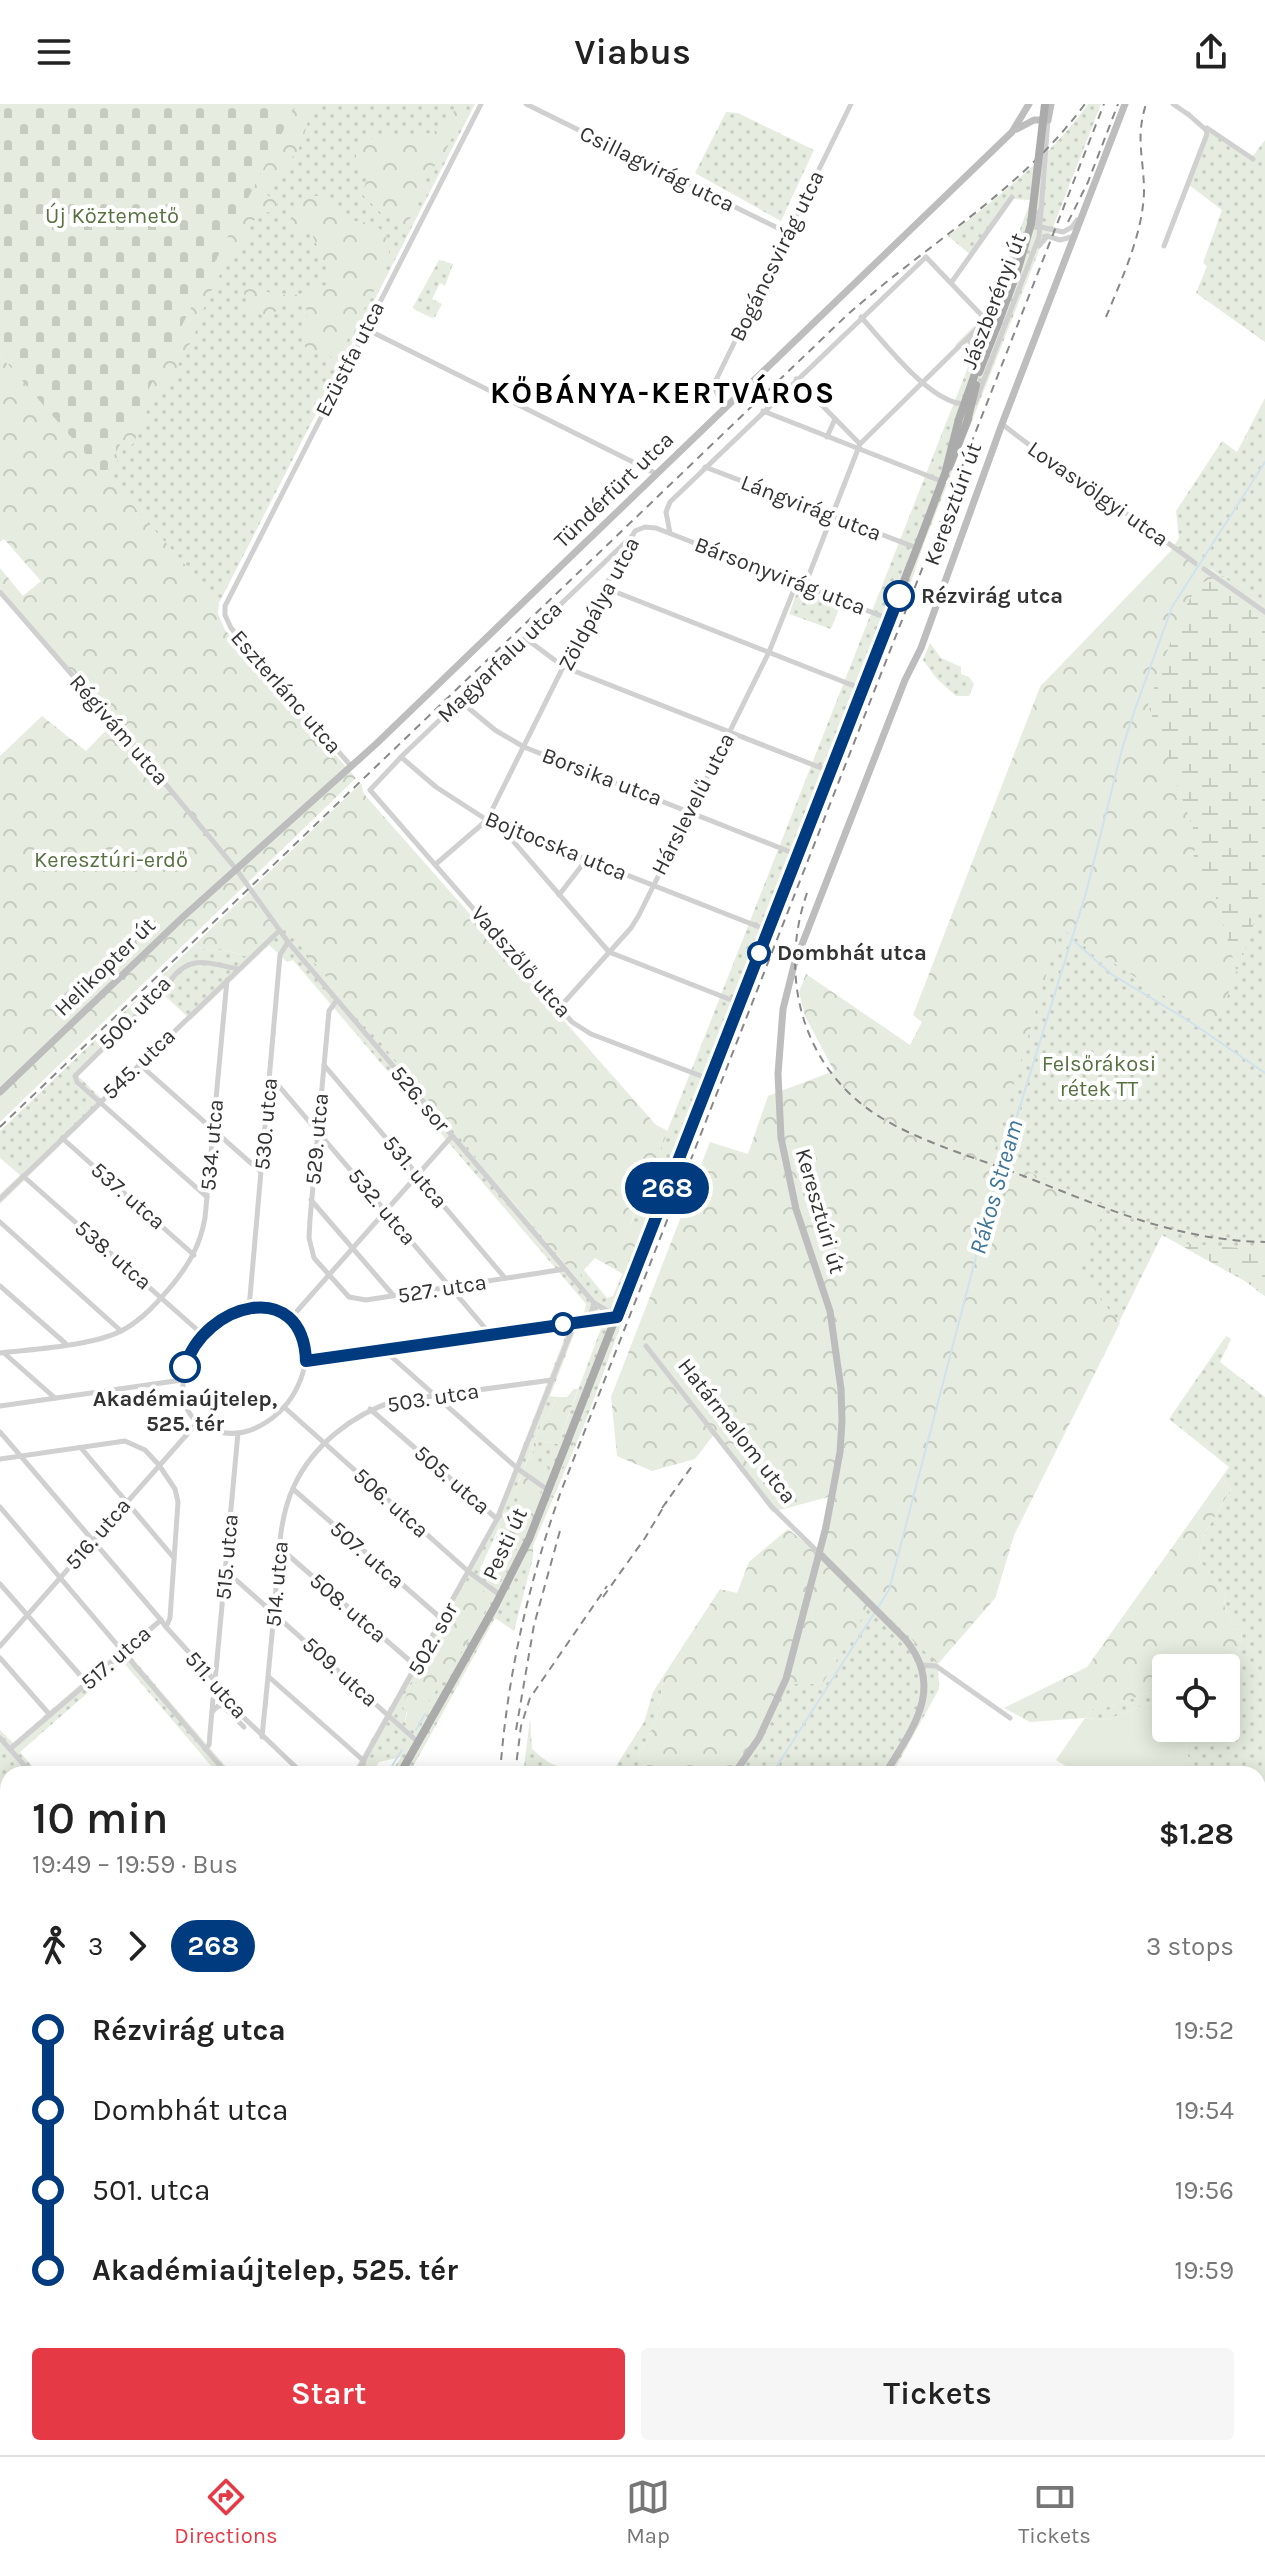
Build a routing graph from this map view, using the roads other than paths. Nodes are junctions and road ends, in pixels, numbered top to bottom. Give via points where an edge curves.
1 (481, 104) edge
2 (526, 104) edge
3 (851, 104) edge
4 (1045, 104) edge
5 (1051, 104) edge
6 (1125, 104) edge
7 (1173, 104) edge
8 (1028, 105) edge
9 (1188, 114) junction
10 (1034, 120) junction
11 (1048, 120) junction
12 (1012, 132) junction
13 (1253, 159) dead end
14 (1012, 197) dead end
15 (1086, 202) junction
16 (1041, 208) junction
17 (1038, 226) junction
18 (1048, 228) junction
19 (1063, 232) junction
20 (788, 233) junction
21 (1043, 235) junction
22 (1075, 236) junction
23 (1060, 240) junction
24 (1020, 243) junction
25 (1164, 246) dead end
26 (1065, 258) junction
27 (951, 283) junction
28 (1048, 301) junction
29 (861, 317) junction
30 (987, 321) junction
31 (997, 326) junction
32 (366, 329) junction
33 (971, 336) junction
34 (960, 346) junction
35 (972, 347) junction
36 (796, 379) junction
37 (923, 382) junction
38 (971, 401) junction
39 (724, 409) junction
40 (763, 411) junction
41 (835, 419) junction
42 (1002, 424) junction
43 (827, 437) junction
44 (858, 446) junction
45 (705, 467) junction
46 (657, 474) junction
47 (944, 478) junction
48 (832, 517) junction
49 (670, 533) junction
50 (632, 536) junction
51 (917, 548) junction
52 (1195, 563) dead end
53 (1204, 569) dead end
54 (797, 582) junction
55 (805, 585) junction
56 (603, 587) junction
57 (0, 592) edge
58 (1265, 612) edge
59 (225, 615) joint
60 (890, 619) junction
61 (525, 638) junction
62 (769, 652) junction
63 (564, 667) junction
64 (863, 689) junction
65 (460, 701) junction
66 (729, 731) junction
67 (524, 747) junction
68 (401, 757) junction
69 (351, 766) junction
70 (830, 772) junction
71 (370, 790) joint
72 (689, 811) junction
73 (487, 820) junction
74 (500, 826) junction
75 (798, 855) junction
76 (586, 860) junction
77 (436, 864) junction
78 (236, 869) junction
79 (652, 886) junction
80 (559, 895) junction
81 (768, 930) junction
82 (279, 931) junction
83 (288, 942) junction
84 (609, 952) junction
85 (238, 969) junction
86 (227, 980) junction
87 (337, 1000) junction
88 (740, 1003) junction
89 (559, 1008) junction
90 (139, 1064) junction
91 (324, 1065) junction
92 (710, 1080) junction
93 (270, 1083) junction
94 (0, 1092) edge
95 (99, 1102) junction
96 (213, 1129) junction
97 (318, 1132) junction
98 (452, 1136) junction
99 (62, 1138) junction
100 (261, 1173) junction
101 (417, 1174) junction
102 (23, 1176) junction
103 (207, 1197) junction
104 (0, 1199) edge
105 (311, 1200) junction
106 (385, 1211) junction
107 (0, 1222) edge
108 (353, 1247) junction
109 (194, 1255) junction
110 (566, 1269) junction
111 (328, 1274) junction
112 (506, 1279) junction
113 (0, 1286) edge
114 (450, 1288) junction
115 (393, 1296) junction
116 (162, 1297) junction
117 (594, 1303) junction
118 (249, 1308) junction
119 (617, 1317) junction
120 (290, 1319) junction
121 (589, 1320) junction
122 (575, 1322) junction
123 (121, 1332) junction
124 (202, 1334) junction
125 (491, 1335) junction
126 (66, 1344) junction
127 (646, 1346) dead end
128 (385, 1350) junction
129 (1, 1352) edge
130 (306, 1361) junction
131 (182, 1380) junction
132 (552, 1380) junction
133 (436, 1396) junction
134 (55, 1398) junction
135 (0, 1406) edge
136 (284, 1407) junction
137 (370, 1409) junction
138 (197, 1423) junction
139 (0, 1432) edge
140 (238, 1433) junction
141 (325, 1444) junction
142 (80, 1447) junction
143 (20, 1456) junction
144 (0, 1459) edge
145 (159, 1465) junction
146 (518, 1469) junction
147 (292, 1489) junction
148 (548, 1491) junction
149 (126, 1501) junction
150 (0, 1507) edge
151 (497, 1519) junction
152 (92, 1540) junction
153 (280, 1548) junction
154 (820, 1554) junction
155 (174, 1558) junction
156 (828, 1563) junction
157 (226, 1571) junction
158 (815, 1571) junction
159 (469, 1572) junction
160 (60, 1578) junction
161 (0, 1584) edge
162 (501, 1596) junction
163 (274, 1613) junction
164 (27, 1615) junction
165 (161, 1620) junction
166 (443, 1620) junction
167 (166, 1627) junction
168 (0, 1646) edge
169 (124, 1652) junction
170 (0, 1658) edge
171 (921, 1665) junction
172 (417, 1667) junction
173 (269, 1677) junction
174 (215, 1681) junction
175 (87, 1683) junction
176 (213, 1699) dead end
177 (212, 1712) junction
178 (50, 1715) junction
179 (389, 1716) junction
180 (1010, 1718) dead end
181 (244, 1727) dead end
182 (262, 1737) junction
183 (0, 1738) edge
184 (418, 1742) junction
185 (10, 1749) junction
186 (205, 1749) junction
187 (364, 1761) junction
188 (23, 1766) edge
189 (220, 1766) edge
190 (294, 1766) edge
191 (361, 1766) edge
192 (404, 1766) edge
193 (740, 1766) edge
194 (889, 1766) edge

1 - 32 street, Ezüstfa utca
2 - 20 street, Csillagvirág utca
3 - 20 street, Bogáncsvirág utca
4 - 31 main road, Jászberényi út, bridge via 1031,224
5 - 11 main road
6 - 15 main road, Keresztúri út
7 - 9 street
8 - 10 main road, Tündérfürt utca
8 - 12 main road, Tündérfürt utca
9 - 13 street
9 - 25 street via 1207,134
10 - 11 main road, Tündérfürt utca
10 - 12 main road, Tündérfürt utca
11 - 16 street, Jászberényi út
12 - 39 main road, Tündérfürt utca
14 - 27 street
15 - 19 street via 1074,225
15 - 22 main road, Keresztúri út
16 - 17 street
16 - 18 street
17 - 18 street
17 - 21 street, Jászberényi út
17 - 24 street via 1027,230
18 - 19 street
19 - 22 street
20 - 39 street, Bogáncsvirág utca via 715,383
21 - 23 street
21 - 24 street via 1030,234
21 - 38 street, Jászberényi út
22 - 23 street
22 - 26 main road, Keresztúri út
22 - 28 main road, Keresztúri út
23 - 26 street
24 - 30 street, Jászberényi út
26 - 28 main road, Keresztúri út
27 - 29 street, Zöldpálya utca via 926,257
27 - 30 street
28 - 42 main road, Keresztúri út
29 - 36 street, Zöldpálya utca
29 - 37 street
30 - 33 street
31 - 35 street, Jászberényi út via 984,348
31 - 38 main road, Jászberényi út
32 - 46 street
32 - 59 street, Ezüstfa utca via 227,600
33 - 34 street
33 - 35 street, Jászberényi út
34 - 35 street, Jászberényi út
34 - 37 street
36 - 40 street, Zöldpálya utca
36 - 41 street
37 - 38 street via 943,397
37 - 44 street
38 - 47 main road, Jászberényi út
38 - 47 main road, Jászberényi út
39 - 46 main road, Tündérfürt utca
40 - 43 street
40 - 45 street, Zöldpálya utca
41 - 43 street
41 - 44 street
42 - 52 street, Lovasvölgyi utca
42 - 154 main road, Keresztúri út via 921,648 794,965 783,1009 778,1088 785,1164 830,1311 841,1389 840,1452
43 - 44 street
44 - 47 street
44 - 48 street
45 - 48 street, Lángvirág utca
45 - 49 street, Zöldpálya utca via 667,506
46 - 69 main road, Tündérfürt utca
47 - 51 main road, Jászberényi út
48 - 51 street, Lángvirág utca
48 - 55 street
49 - 50 street, Zöldpálya utca via 648,527
49 - 54 street, Bársonyvirág utca
50 - 56 street, Zöldpálya utca
50 - 61 street, Magyarfalu utca
51 - 60 main road, Jászberényi út
53 - 58 street
54 - 55 street, Bársonyvirág utca
54 - 62 street, Hárslevelű utca
55 - 60 street, Bársonyvirág utca
56 - 62 street
56 - 63 street, Zöldpálya utca
57 - 78 street, Régivám utca
59 - 69 street, Eszterlánc utca
60 - 64 main road, Jászberényi út
61 - 63 street
61 - 65 street, Magyarfalu utca
62 - 64 street
62 - 66 street, Hárslevelű utca
63 - 66 street
63 - 67 street, Zöldpálya utca
64 - 70 main road, Jászberényi út
65 - 67 street, Borsika utca
65 - 68 street, Magyarfalu utca
66 - 70 street
66 - 72 street, Hárslevelű utca
67 - 72 street, Borsika utca
67 - 73 street, Zöldpálya utca
68 - 71 street, Magyarfalu utca
68 - 73 street, Bojtocska utca
69 - 78 main road, Tündérfürt utca
70 - 75 main road, Jászberényi út
71 - 77 street, Vadszőlő utca
72 - 75 street, Borsika utca
72 - 79 street, Hárslevelű utca
73 - 74 street, Bojtocska utca
73 - 77 street, Zöldpálya utca
74 - 76 street, Bojtocska utca
74 - 80 street
75 - 81 main road, Jászberényi út
76 - 79 street, Bojtocska utca
76 - 80 street
77 - 89 street, Vadszőlő utca
78 - 82 street, 526. sor
78 - 94 main road, Helikopter út
79 - 81 street, Bojtocska utca
79 - 84 street, Hárslevelű utca via 631,928
80 - 84 street
81 - 88 main road, Jászberényi út
82 - 83 street, 526. sor
82 - 85 street, 545. utca
83 - 87 street, 526. sor
83 - 93 street, 530. utca via 280,955
84 - 88 street
84 - 89 street, Hárslevelű utca
85 - 86 street, 545. utca
85 - 95 street, 500. utca via 202,961 177,971 76,1073 77,1082
86 - 90 street, 545. utca
86 - 96 street, 534. utca
87 - 91 street, 529. utca via 329,1011
87 - 98 street, 526. sor
88 - 92 main road, Jászberényi út
89 - 92 street, Vadszőlő utca via 591,1034
90 - 95 street, 545. utca
90 - 96 street
91 - 97 street, 529. utca
91 - 101 street, 531. utca
92 - 119 main road, Jászberényi út
93 - 97 street, 532. utca via 278,1085
93 - 100 street, 530. utca
95 - 99 street, 545. utca
95 - 103 street
96 - 100 street
96 - 103 street, 534. utca
97 - 105 street, 529. utca
97 - 106 street, 532. utca
98 - 101 street
98 - 110 street, 526. sor
99 - 102 street, 545. utca
99 - 109 street, 537. utca
100 - 118 street, 530. utca
101 - 106 street
101 - 112 street, 531. utca
102 - 104 street, 545. utca
102 - 116 street, 538. utca
103 - 109 street, 534. utca via 202,1238
105 - 108 street
105 - 111 street, 529. utca via 309,1238 314,1258
106 - 108 street
106 - 114 street, 532. utca
107 - 123 street
108 - 111 street
108 - 115 street
109 - 116 street, 534. utca
110 - 112 street, 527. utca
110 - 117 street, 526. sor
111 - 115 street, 527. utca via 349,1297
111 - 120 street
112 - 114 street, 527. utca
113 - 126 street
114 - 115 street, 527. utca
114 - 125 street, 532. utca
116 - 123 street, 534. utca
116 - 124 street, 538. utca
117 - 119 street, 526. sor
117 - 121 street
118 - 120 street via 267,1308
118 - 124 street via 226,1316
119 - 121 street
119 - 148 main road, Pesti út
120 - 130 street via 303,1337
121 - 122 street
122 - 125 street
122 - 132 street, 502. sor
123 - 126 street
124 - 131 street
125 - 128 street
126 - 129 street
127 - 154 street, Határmalom utca via 771,1506
128 - 130 street
128 - 133 street
129 - 134 street
130 - 136 street
131 - 134 street
131 - 138 street via 185,1404
132 - 133 street, 503. utca
132 - 146 street, 502. sor
133 - 137 street, 503. utca
133 - 146 street
134 - 135 street
136 - 140 street via 259,1427
136 - 141 street, 506. utca
137 - 141 street, 503. utca
137 - 151 street, 505. utca
138 - 140 street via 215,1432
138 - 145 street, 516. utca
139 - 143 street
140 - 157 street, 515. utca
141 - 147 street, 514. utca
141 - 159 street, 506. utca
142 - 143 street
142 - 145 street via 125,1441 145,1450
142 - 149 street
143 - 144 street
143 - 152 street
145 - 149 street, 516. utca
145 - 155 street, 517. utca via 178,1497
146 - 148 street
146 - 151 street, 502. sor
147 - 153 street, 514. utca
147 - 166 street, 507. utca
148 - 162 main road, Pesti út
149 - 152 street, 516. utca
149 - 155 street
150 - 160 street
151 - 159 street, 502. sor
152 - 160 street, 516. utca
152 - 165 street
153 - 163 street, 514. utca
153 - 172 street, 508. utca
154 - 156 main road, Határmalom utca
154 - 158 main road, Keresztúri út
155 - 167 street, 517. utca
156 - 158 main road
156 - 171 main road, Határmalom utca via 905,1639
157 - 163 street, 509. utca
157 - 174 street, 515. utca
158 - 193 main road, Keresztúri út via 783,1689
159 - 162 street, 506. utca
159 - 166 street, 502. sor
160 - 164 street, 516. utca
160 - 169 street
161 - 164 street
162 - 184 main road, Pesti út
163 - 173 street, 514. utca
163 - 179 street, 509. utca
164 - 168 street, 516. utca
164 - 175 street
165 - 167 street, 517. utca
165 - 169 street, 517. utca
166 - 172 street, 502. sor
167 - 174 street, 511. utca
169 - 175 street, 517. utca
169 - 186 street
170 - 178 street
171 - 180 street via 936,1666
171 - 194 main road via 922,1707
172 - 179 street, 502. sor
173 - 182 street, 514. utca
173 - 187 street
174 - 182 street, 511. utca via 217,1692
175 - 178 street, 517. utca
176 - 177 street
177 - 181 street, 511. utca via 223,1706
177 - 186 street
178 - 185 street, 517. utca
179 - 184 street, 509. utca
179 - 187 street, 502. sor
182 - 190 street, 511. utca
183 - 185 street
184 - 192 main road, Pesti út
185 - 188 street
186 - 189 street
187 - 191 street, 502. sor

